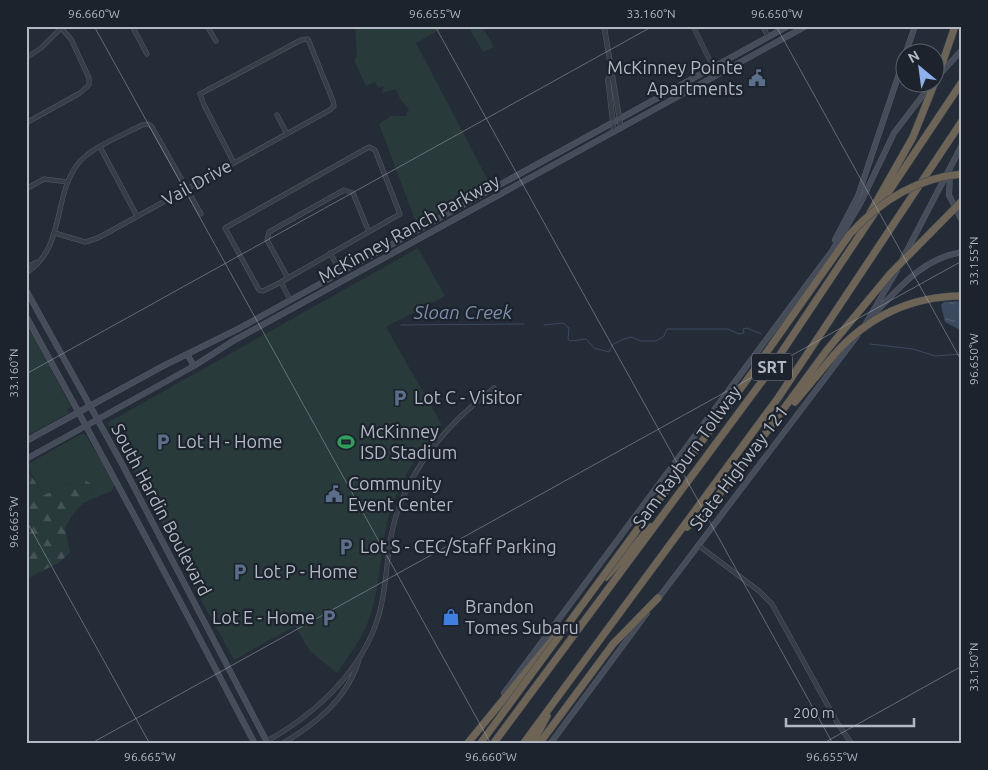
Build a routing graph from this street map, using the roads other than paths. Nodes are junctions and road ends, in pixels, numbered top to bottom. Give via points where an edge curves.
1 (132, 26) edge
2 (207, 26) edge
3 (604, 26) edge
4 (693, 26) edge
5 (763, 26) edge
6 (788, 26) edge
7 (806, 26) edge
8 (915, 26) edge
9 (954, 26) edge
10 (61, 27) edge
11 (768, 37) junction
12 (216, 40) dead end
13 (910, 42) edge
14 (946, 50) edge
15 (962, 50) edge
16 (147, 54) dead end
17 (26, 58) edge
18 (713, 68) junction
19 (946, 69) edge
20 (610, 74) junction
21 (717, 75) junction
22 (896, 80) edge
23 (962, 82) edge
24 (927, 92) edge
25 (931, 92) edge
26 (277, 115) dead end
27 (620, 119) junction
28 (962, 121) edge
29 (26, 123) edge
30 (613, 123) junction
31 (621, 128) junction
32 (614, 132) junction
33 (287, 134) junction
34 (962, 145) edge
35 (100, 147) junction
36 (234, 163) junction
37 (950, 166) junction
38 (962, 174) edge
39 (68, 182) junction
40 (26, 189) edge
41 (186, 189) junction
42 (962, 201) edge
43 (201, 214) dead end
44 (138, 216) junction
45 (962, 221) edge
46 (369, 232) junction
47 (55, 233) junction
48 (854, 244) junction
49 (962, 252) edge
50 (330, 253) junction
51 (37, 262) junction
52 (26, 267) edge
53 (816, 271) junction
54 (341, 272) junction
55 (26, 273) edge
56 (288, 278) junction
57 (281, 282) junction
58 (26, 290) edge
59 (962, 296) edge
60 (290, 300) junction
61 (294, 307) junction
62 (26, 316) edge
63 (868, 320) junction
64 (830, 352) junction
65 (187, 354) junction
66 (194, 366) junction
67 (494, 388) dead end
68 (91, 406) junction
69 (78, 413) junction
70 (98, 420) junction
71 (86, 426) junction
72 (26, 441) edge
73 (26, 459) edge
74 (664, 515) junction
75 (152, 522) junction
76 (155, 528) junction
77 (143, 530) junction
78 (677, 536) junction
79 (698, 545) junction
80 (658, 598) junction
81 (360, 658) junction
82 (551, 707) junction
83 (266, 743) edge
84 (255, 744) edge
85 (282, 744) edge
86 (467, 744) edge
87 (480, 744) edge
88 (493, 744) edge
89 (523, 744) edge
90 (532, 744) edge
91 (539, 744) edge
92 (550, 744) edge
93 (852, 744) edge

1 - 16 street
2 - 12 street
3 - 20 street
4 - 18 street
5 - 11 street
6 - 11 main road, McKinney Ranch Parkway
7 - 21 main road, McKinney Ranch Parkway
8 - 13 main road
9 - 14 highway, bridge
10 - 17 street
10 - 29 street via 71,39 89,78 89,85
11 - 18 main road, McKinney Ranch Parkway
15 - 19 main road
18 - 21 street
18 - 27 main road, McKinney Ranch Parkway
20 - 27 street via 614,80
20 - 30 street
21 - 31 main road, McKinney Ranch Parkway
22 - 53 main road via 858,196
23 - 48 highway, Sam Rayburn Tollway / SRT
24 - 53 main road via 894,133 850,223
25 - 48 highway via 913,137
26 - 33 street
27 - 30 main road, McKinney Ranch Parkway
27 - 31 street
28 - 78 highway, SRT via 797,371
30 - 32 street
30 - 54 main road, McKinney Ranch Parkway
31 - 32 main road, McKinney Ranch Parkway
32 - 61 main road, McKinney Ranch Parkway
33 - 36 street, Vail Drive
33 - 36 street, Vail Drive via 334,106 312,45 306,39 251,64 200,94
34 - 37 main road, State Highway 121
35 - 39 street via 78,163
35 - 41 street via 149,124
35 - 44 street
36 - 41 street, Vail Drive
37 - 45 main road via 949,195
37 - 63 main road, State Highway 121
38 - 87 highway, bridge via 926,181 895,195 875,209 850,234
39 - 40 street via 44,179
39 - 47 street
41 - 43 street
41 - 44 street, Vail Drive
42 - 64 highway, bridge via 890,274
44 - 47 street, Vail Drive via 90,241
46 - 50 street
46 - 56 street via 354,193 344,190 269,232 268,240
46 - 57 street via 400,214 375,150 368,147 225,228 256,288 263,291
47 - 51 street
48 - 74 highway, Sam Rayburn Tollway / SRT via 763,380
49 - 63 main road via 937,259 913,273
50 - 54 street
50 - 56 street
51 - 52 street
51 - 55 street via 35,268
53 - 86 main road
54 - 60 main road, McKinney Ranch Parkway
56 - 57 street
57 - 60 street
58 - 68 main road, South Hardin Boulevard
59 - 64 highway, bridge via 930,298 891,311
60 - 61 main road
60 - 65 main road, McKinney Ranch Parkway
61 - 66 main road, McKinney Ranch Parkway
62 - 69 main road, South Hardin Boulevard
63 - 79 main road, State Highway 121
64 - 78 highway via 701,516
65 - 66 main road
65 - 68 main road, McKinney Ranch Parkway
66 - 70 main road, McKinney Ranch Parkway
67 - 81 street via 448,430 425,458 405,493 391,532 380,613
68 - 69 main road, McKinney Ranch Parkway
68 - 70 main road, South Hardin Boulevard
69 - 71 main road, South Hardin Boulevard
69 - 72 main road, McKinney Ranch Parkway
70 - 71 main road, McKinney Ranch Parkway
70 - 75 main road, South Hardin Boulevard
71 - 73 main road, McKinney Ranch Parkway
71 - 77 main road, South Hardin Boulevard
74 - 86 highway via 636,542
74 - 88 highway, Sam Rayburn Tollway / SRT
75 - 76 main road, South Hardin Boulevard
75 - 77 main road
76 - 77 main road
76 - 83 main road, South Hardin Boulevard
77 - 84 main road, South Hardin Boulevard
78 - 82 highway, SRT
79 - 80 main road, State Highway 121
79 - 93 street via 759,590 772,604
80 - 91 highway via 613,644
80 - 92 main road, State Highway 121
81 - 83 street via 310,714
81 - 85 street via 352,682 337,701 310,726
82 - 89 highway, SRT
82 - 90 highway

